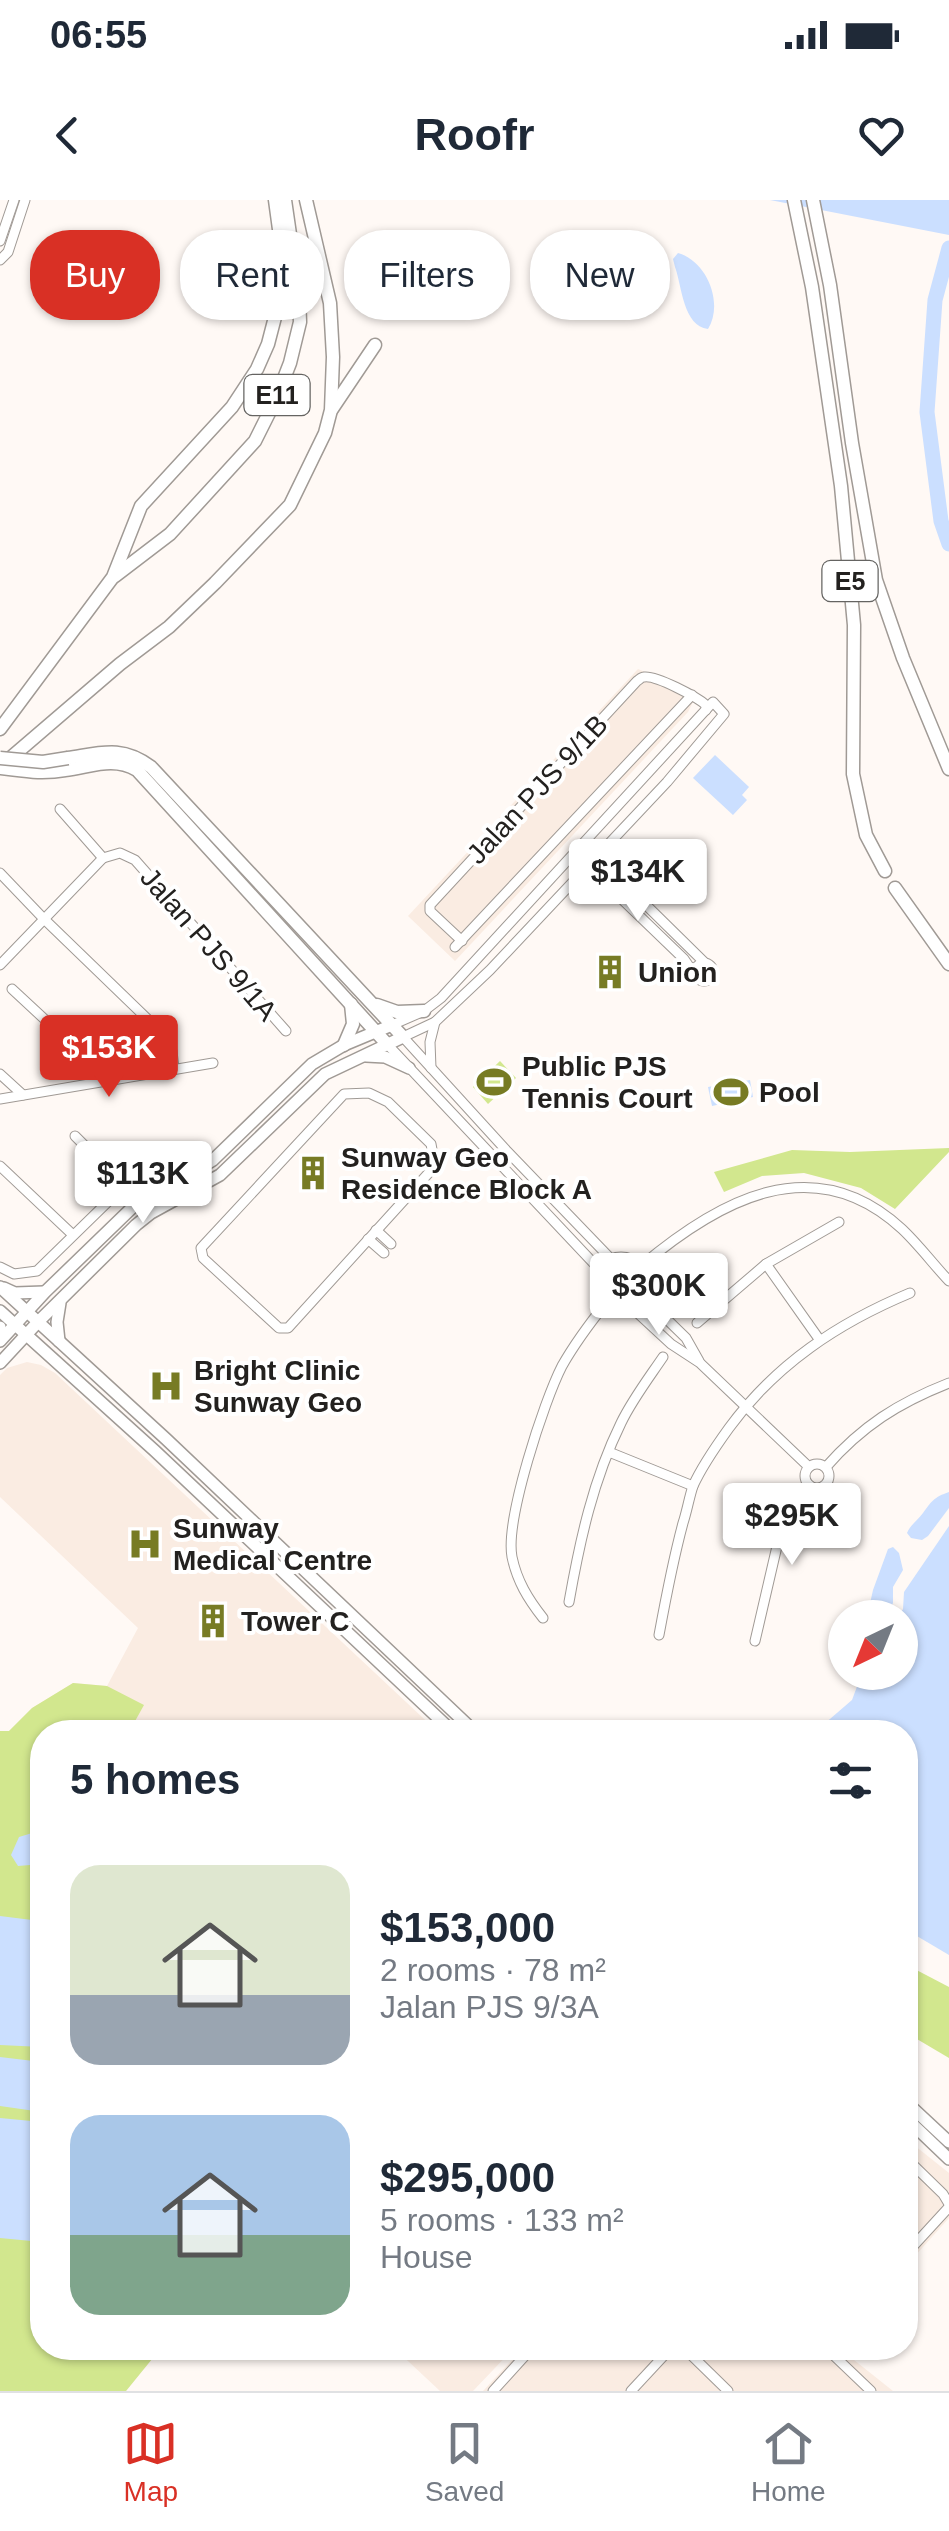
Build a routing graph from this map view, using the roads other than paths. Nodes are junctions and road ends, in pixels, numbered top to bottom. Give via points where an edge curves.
1 (14, 200) edge
2 (25, 200) edge
3 (275, 200) edge
4 (285, 200) edge
5 (306, 200) edge
6 (794, 200) edge
7 (814, 200) edge
8 (0, 241) edge
9 (0, 260) edge
10 (374, 345) dead end
11 (331, 410) junction
12 (113, 578) junction
13 (692, 695) junction
14 (710, 706) junction
15 (0, 730) edge
16 (0, 758) edge
17 (66, 764) junction
18 (0, 767) edge
19 (949, 769) edge
20 (609, 784) junction
21 (626, 799) junction
22 (60, 809) dead end
23 (584, 844) junction
24 (575, 854) junction
25 (597, 857) junction
26 (103, 858) junction
27 (588, 866) junction
28 (885, 871) dead end
29 (0, 873) edge
30 (895, 888) dead end
31 (43, 918) junction
32 (946, 960) edge
33 (705, 962) junction
34 (0, 965) edge
35 (695, 975) junction
36 (12, 989) dead end
37 (370, 1002) junction
38 (351, 1003) junction
39 (424, 1011) junction
40 (435, 1022) junction
41 (392, 1026) junction
42 (286, 1031) dead end
43 (376, 1032) junction
44 (403, 1038) junction
45 (344, 1044) junction
46 (387, 1044) junction
47 (358, 1057) junction
48 (213, 1064) dead end
49 (409, 1068) junction
50 (431, 1068) junction
51 (174, 1070) junction
52 (0, 1074) edge
53 (110, 1080) junction
54 (23, 1096) junction
55 (0, 1099) edge
56 (74, 1136) dead end
57 (0, 1166) edge
58 (839, 1222) dead end
59 (376, 1230) junction
60 (73, 1235) junction
61 (368, 1239) junction
62 (611, 1258) junction
63 (766, 1264) junction
64 (640, 1266) junction
65 (0, 1267) edge
66 (599, 1269) junction
67 (949, 1280) edge
68 (0, 1287) edge
69 (45, 1292) junction
70 (910, 1293) dead end
71 (642, 1296) junction
72 (62, 1299) junction
73 (606, 1303) junction
74 (630, 1306) junction
75 (0, 1311) edge
76 (26, 1311) junction
77 (38, 1322) junction
78 (697, 1323) dead end
79 (15, 1325) junction
80 (26, 1335) junction
81 (819, 1340) junction
82 (0, 1341) edge
83 (59, 1342) junction
84 (47, 1355) junction
85 (663, 1358) dead end
86 (4, 1359) edge
87 (700, 1363) junction
88 (949, 1382) edge
89 (745, 1406) junction
90 (609, 1452) junction
91 (809, 1467) junction
92 (826, 1467) junction
93 (809, 1485) junction
94 (694, 1486) junction
95 (568, 1602) dead end
96 (542, 1618) dead end
97 (659, 1635) dead end
98 (755, 1640) dead end
99 (440, 1720) edge
100 (462, 1720) edge
101 (918, 2114) edge
102 (918, 2130) edge
103 (949, 2142) edge
104 (949, 2159) edge
105 (918, 2170) edge
106 (949, 2206) edge
107 (918, 2240) edge
108 (521, 2360) edge
109 (660, 2360) edge
110 (696, 2360) edge
111 (839, 2360) edge
112 (493, 2391) edge
113 (631, 2391) edge
114 (728, 2391) edge
115 (871, 2391) edge

1 - 8 street
2 - 9 street
3 - 12 highway, E11 via 284,266 268,344 220,421 141,506
4 - 12 highway, E11 via 300,322 276,399 255,441 225,474 170,534
5 - 11 highway, E11 via 330,303
6 - 28 highway, E5 via 841,486 854,625 853,774 866,835
7 - 19 highway, E5 via 876,580
10 - 11 highway
11 - 18 highway, E11 via 290,504 169,626
12 - 15 highway, E11
13 - 14 street
13 - 20 street
13 - 20 street, Jalan PJS 9/1B via 648,677 629,688 430,905 458,944
14 - 21 street
14 - 25 street via 724,714
16 - 17 highway, bridge
17 - 18 highway via 36,772
17 - 37 highway via 114,751 151,768
17 - 38 highway via 111,762 137,770
20 - 21 street
21 - 23 street
22 - 26 street
23 - 24 street
23 - 25 street
24 - 27 street
24 - 39 street
25 - 27 street
25 - 33 street
26 - 31 street, Jalan PJS 9/1A
26 - 42 street, Jalan PJS 9/1A via 120,853 135,860
27 - 35 street
27 - 40 street
29 - 31 street
30 - 32 highway
31 - 34 street, Jalan PJS 9/1A
31 - 51 street via 164,1035
33 - 35 street
33 - 35 street via 713,970 710,979
36 - 53 street
37 - 39 highway via 397,1012
37 - 41 highway
38 - 43 highway
38 - 45 highway
39 - 41 street
40 - 44 street
40 - 50 street
41 - 43 main road
41 - 44 highway
43 - 45 main road
43 - 46 highway
44 - 46 main road
44 - 50 street
45 - 69 main road via 312,1064 205,1166 147,1195
46 - 47 main road
46 - 49 street
47 - 49 main road via 385,1057
47 - 72 main road via 316,1081 220,1175 136,1225
48 - 51 street
49 - 66 street
50 - 62 street
51 - 53 street
52 - 54 street
53 - 54 street
54 - 55 street
56 - 60 street via 121,1185
57 - 60 street
58 - 63 street
59 - 61 street
59 - 61 street via 388,1249
59 - 61 street via 434,1166 432,1144 388,1102 368,1093 344,1094 201,1248 203,1258 279,1328 288,1328
60 - 65 street via 37,1271 14,1274
62 - 64 street via 630,1258
62 - 66 street
63 - 78 street
63 - 81 street
64 - 67 street via 737,1201 805,1187 833,1190 871,1207 902,1229
64 - 71 street via 646,1280
66 - 73 street via 595,1284
68 - 69 main road
68 - 76 main road
69 - 76 main road
70 - 81 street
71 - 74 street
71 - 87 street via 680,1332
72 - 77 main road
72 - 83 main road
73 - 74 street
73 - 96 street via 560,1370 520,1492 512,1559 524,1594
74 - 87 street
75 - 79 main road
76 - 77 main road
76 - 79 main road
77 - 80 main road
77 - 83 main road
79 - 80 main road
79 - 82 main road
80 - 84 main road
80 - 86 main road
81 - 89 street
83 - 100 main road
84 - 86 main road via 27,1348
84 - 99 main road
85 - 90 street
87 - 89 street
88 - 92 street via 881,1416
89 - 91 street
89 - 94 street
90 - 94 street
90 - 95 street via 582,1531
91 - 92 street
91 - 93 street
92 - 93 street via 827,1484
93 - 98 street via 781,1528
94 - 97 street
101 - 103 main road
102 - 104 main road
105 - 106 street
106 - 107 street
108 - 112 street
109 - 113 street
110 - 114 street
111 - 115 street

